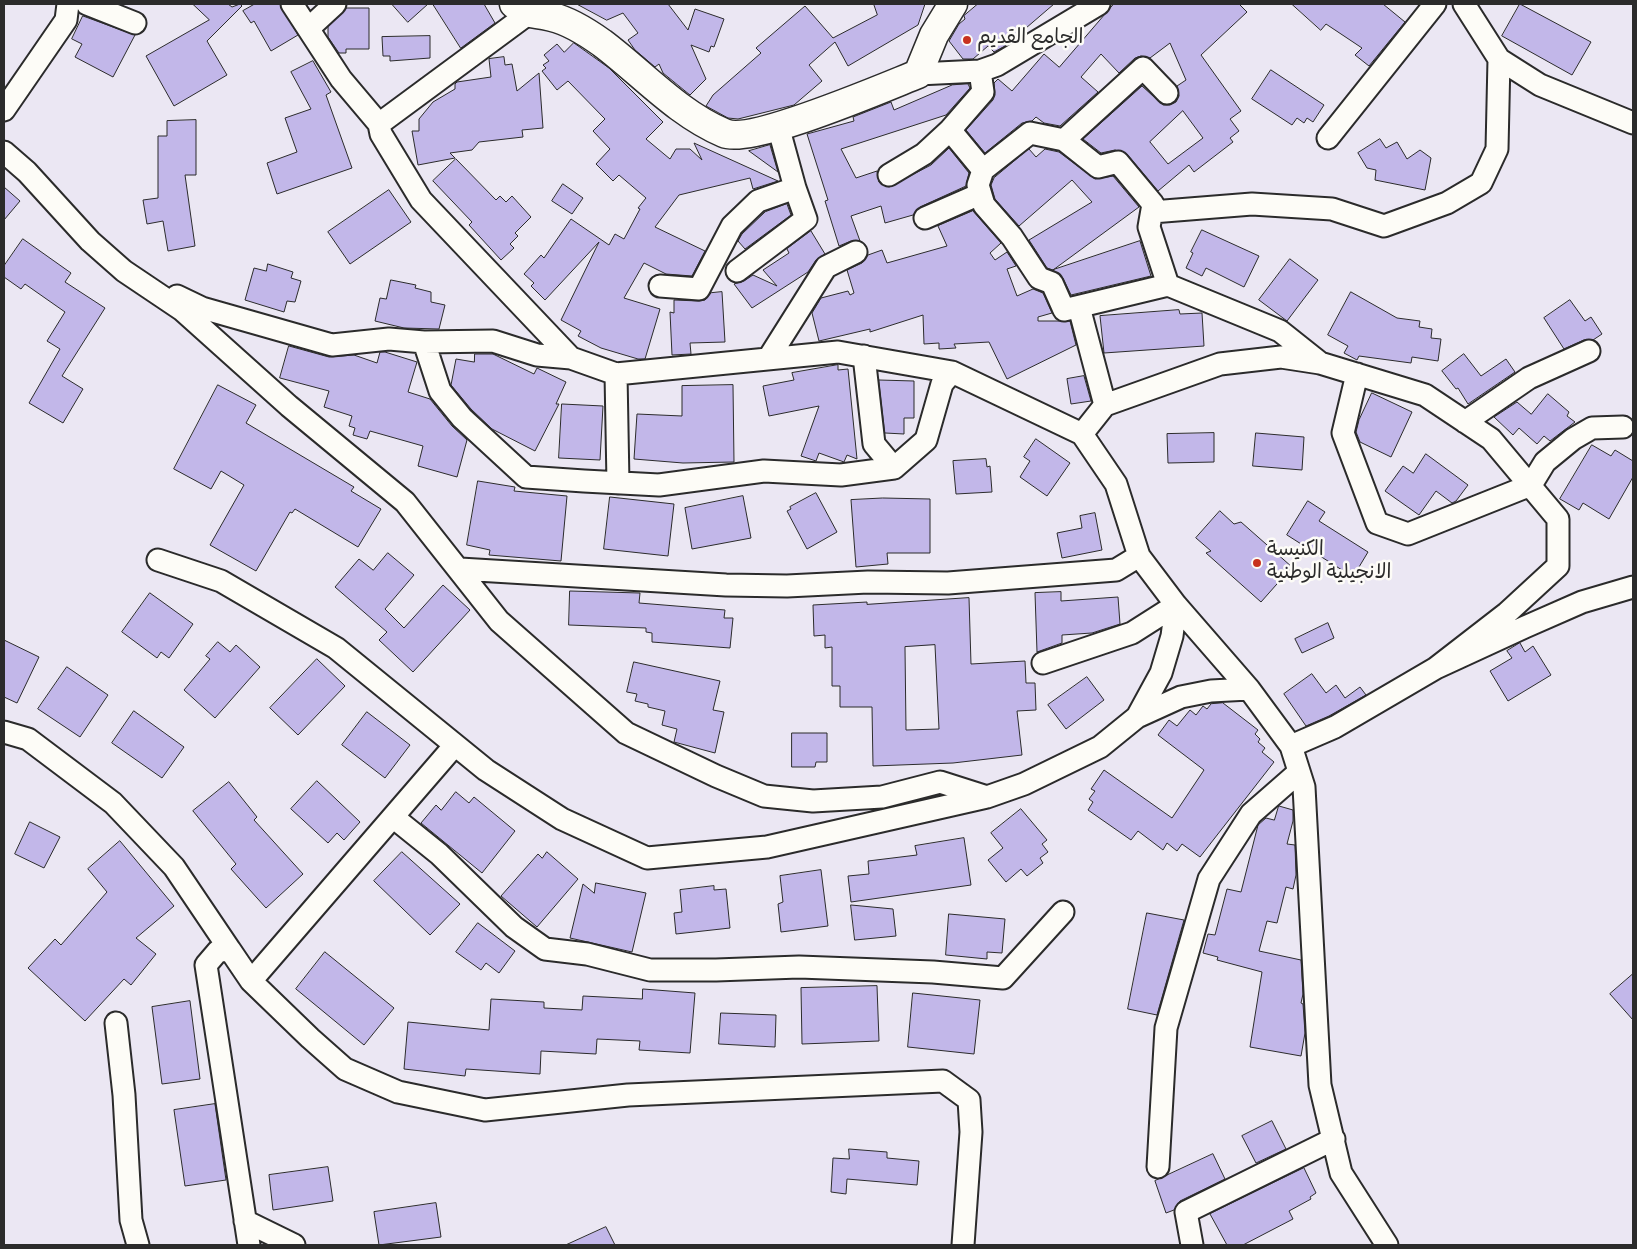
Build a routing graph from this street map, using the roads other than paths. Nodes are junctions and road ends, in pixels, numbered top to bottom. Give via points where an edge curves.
1 (68, 4) edge
2 (87, 4) edge
3 (292, 4) edge
4 (335, 4) edge
5 (953, 4) edge
6 (1099, 4) edge
7 (1435, 4) edge
8 (1464, 4) edge
9 (521, 9) edge
10 (135, 22) dead end
11 (309, 28) junction
12 (1499, 59) junction
13 (980, 71) junction
14 (918, 74) junction
15 (1167, 93) dead end
16 (4, 110) edge
17 (1633, 123) edge
18 (379, 124) junction
19 (778, 126) junction
20 (950, 130) junction
21 (1328, 138) dead end
22 (1064, 140) junction
23 (4, 152) edge
24 (983, 170) junction
25 (889, 175) dead end
26 (795, 188) junction
27 (980, 194) junction
28 (1152, 212) junction
29 (925, 218) dead end
30 (856, 252) dead end
31 (124, 271) junction
32 (737, 271) dead end
33 (1168, 285) junction
34 (660, 286) dead end
35 (1079, 307) junction
36 (424, 342) junction
37 (1588, 351) dead end
38 (864, 356) junction
39 (571, 358) junction
40 (768, 359) junction
41 (1320, 363) junction
42 (952, 372) junction
43 (616, 374) junction
44 (1358, 374) junction
45 (1105, 405) junction
46 (1465, 422) junction
47 (1623, 427) dead end
48 (1082, 434) junction
49 (894, 468) junction
50 (618, 483) junction
51 (1531, 485) junction
52 (1139, 556) junction
53 (158, 560) dead end
54 (460, 569) junction
55 (1633, 587) edge
56 (1176, 605) junction
57 (1044, 663) dead end
58 (1436, 668) junction
59 (1249, 689) junction
60 (1137, 718) junction
61 (4, 732) edge
62 (455, 745) junction
63 (1290, 746) junction
64 (1299, 772) junction
65 (987, 797) junction
66 (393, 817) junction
67 (1063, 912) dead end
68 (230, 950) junction
69 (251, 981) junction
70 (116, 1023) dead end
71 (1334, 1139) junction
72 (1158, 1167) dead end
73 (245, 1221) junction
74 (138, 1245) edge
75 (249, 1245) edge
76 (294, 1245) edge
77 (963, 1245) edge
78 (1192, 1245) edge
79 (1387, 1245) edge

1 - 16 street via 66,20
2 - 10 street
3 - 11 street
4 - 11 street
5 - 14 main road via 934,35
6 - 13 street via 997,65
7 - 21 street
8 - 12 street
9 - 18 street
9 - 19 main road via 552,17 579,29 601,43 685,112 726,134 766,131
11 - 18 street via 341,78
12 - 17 street via 1540,85
12 - 28 street via 1497,150 1481,183 1447,203 1384,226 1332,209 1252,204
13 - 14 street
13 - 20 street via 983,92
14 - 19 main road
15 - 22 street via 1143,68
18 - 39 street via 381,134 421,200
19 - 26 street
20 - 24 street
20 - 25 street via 924,154
22 - 24 street via 1030,133
22 - 28 street via 1098,168 1118,162 1153,204
23 - 31 street via 27,172 90,241
24 - 27 street via 978,185
26 - 32 street via 806,220
26 - 34 street via 758,201 732,226 699,289
27 - 29 street
27 - 35 street via 984,206 1012,237 1039,278 1052,283 1064,310
28 - 33 street via 1150,227
30 - 40 street via 826,267
31 - 36 street via 202,308 332,345 389,339
31 - 54 street via 182,310 405,502
33 - 35 street
33 - 41 street via 1280,331
35 - 45 street
36 - 39 street via 493,341 538,355
36 - 50 street via 440,391 462,418 526,477
37 - 46 street via 1528,378
38 - 40 street via 838,352
38 - 42 street
38 - 49 street via 874,444
39 - 43 street
40 - 43 street
41 - 44 street
41 - 45 street via 1281,357 1220,364
42 - 48 street
42 - 49 street via 942,384 926,440
43 - 50 street
44 - 46 street via 1425,395
44 - 51 street via 1343,434 1377,523 1408,534
45 - 48 street
46 - 51 street via 1491,439
47 - 51 street via 1592,428 1573,439 1545,462
48 - 52 street via 1116,484
49 - 50 street via 840,475 764,471 659,485
51 - 58 street via 1558,519 1558,566 1507,613
52 - 54 street via 1116,570 948,583 726,585
52 - 56 street
53 - 62 street via 221,581 336,648
54 - 65 street via 499,621 626,733 716,776 764,796 813,801 882,797 940,782
55 - 58 street via 1582,602
56 - 57 street via 1132,633
56 - 59 street
56 - 60 street via 1172,636 1161,673
58 - 63 street via 1335,727
59 - 60 street via 1181,697
59 - 63 street
60 - 65 street via 1100,747 1024,784
61 - 68 street via 28,740 113,803 174,867
62 - 65 street via 486,770 562,818 647,858 767,847
62 - 66 street
63 - 64 street
64 - 71 street via 1304,787 1320,1085
64 - 72 street via 1251,814 1209,879 1166,1028
66 - 67 street via 439,854 514,927 545,949 587,954 650,970 808,967 1003,978
66 - 69 street
68 - 69 street
68 - 73 street via 218,951 206,965
69 - 77 street via 345,1069 398,1092 485,1110 628,1095 943,1081 969,1100 971,1132
70 - 74 street via 124,1095 131,1220
71 - 78 street via 1186,1212
71 - 79 street via 1341,1174
73 - 75 street
73 - 76 street

